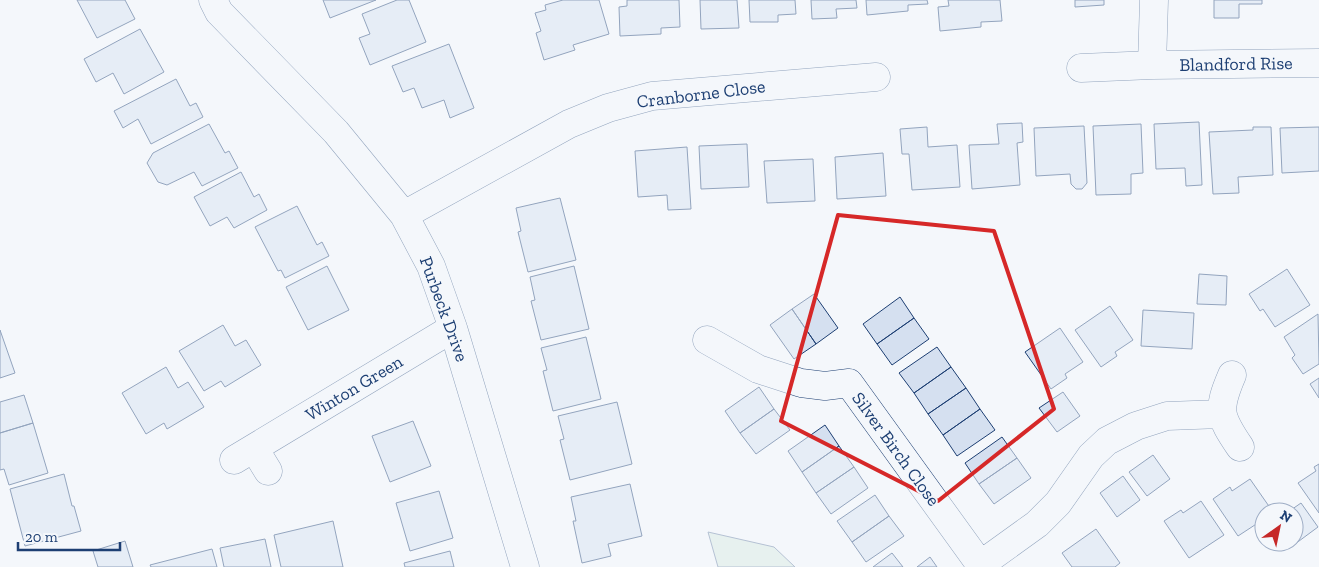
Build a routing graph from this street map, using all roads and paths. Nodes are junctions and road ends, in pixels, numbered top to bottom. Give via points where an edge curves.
1 (213, 0) edge
2 (1154, 0) edge
3 (1319, 63) edge
4 (1152, 65) junction
5 (1081, 68) dead end
6 (876, 77) dead end
7 (404, 214) junction
8 (453, 328) junction
9 (707, 340) dead end
10 (1232, 375) dead end
11 (1221, 414) junction
12 (1240, 447) dead end
13 (252, 460) dead end
14 (981, 566) edge
15 (525, 567) edge

1 - 7 street, Purbeck Drive via 219,12 336,132
2 - 4 street
3 - 4 street, Blandford Rise
4 - 5 street, Blandford Rise
6 - 7 street, Cranborne Close via 652,96 608,108 569,124
7 - 8 street, Purbeck Drive via 432,266
8 - 13 street, Winton Green
8 - 15 street, Purbeck Drive
9 - 14 street, Silver Birch Close via 758,369 801,383 825,386 849,383
10 - 11 street via 1224,394
11 - 12 street
11 - 14 street, Silver Birch Close via 1167,416 1136,426 1107,441 1091,456 1058,503 1037,524

